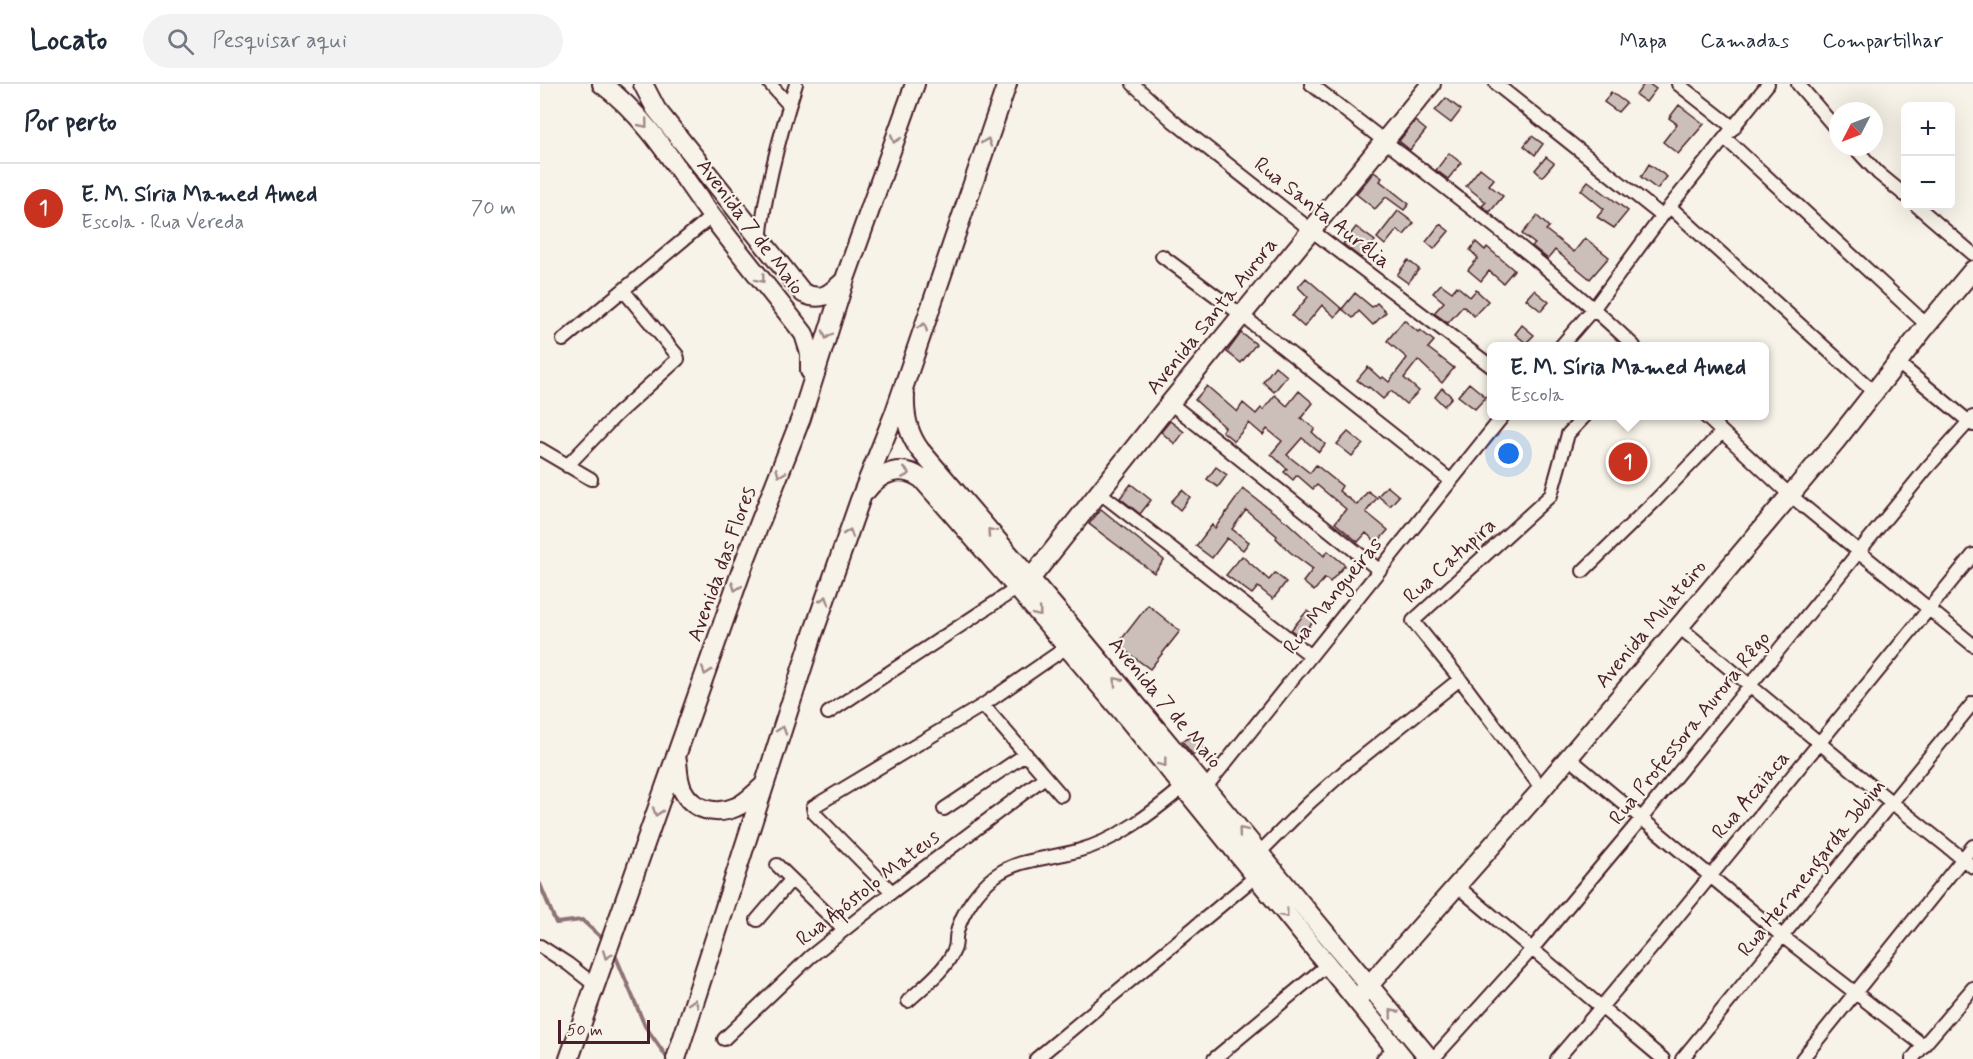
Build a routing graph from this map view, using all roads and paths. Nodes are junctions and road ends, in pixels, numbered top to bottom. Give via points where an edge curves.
1 (602, 84) edge
2 (643, 84) edge
3 (770, 84) edge
4 (796, 84) edge
5 (915, 84) edge
6 (1007, 84) edge
7 (1311, 84) edge
8 (1431, 84) edge
9 (1496, 84) edge
10 (1678, 84) edge
11 (1768, 84) edge
12 (1798, 84) edge
13 (1139, 86) edge
14 (789, 105) junction
15 (1829, 120) edge
16 (1730, 134) junction
17 (1383, 141) junction
18 (1862, 156) edge
19 (1901, 193) edge
20 (1922, 210) edge
21 (1666, 211) junction
22 (712, 216) junction
23 (1311, 230) junction
24 (760, 241) junction
25 (1973, 254) edge
26 (1162, 256) dead end
27 (1973, 270) edge
28 (845, 279) junction
29 (622, 290) junction
30 (1594, 308) junction
31 (1243, 316) junction
32 (1927, 325) junction
33 (563, 340) dead end
34 (1564, 342) edge
35 (1630, 342) edge
36 (911, 363) junction
37 (1898, 363) junction
38 (1487, 364) edge
39 (1874, 392) junction
40 (1170, 403) junction
41 (801, 418) junction
42 (1500, 420) edge
43 (1581, 420) edge
44 (1709, 420) edge
45 (1972, 422) edge
46 (1722, 432) junction
47 (540, 449) edge
48 (567, 466) junction
49 (591, 479) dead end
50 (1450, 480) junction
51 (1099, 492) junction
52 (1790, 495) junction
53 (860, 500) junction
54 (1858, 551) junction
55 (1973, 555) edge
56 (1379, 570) junction
57 (1583, 571) dead end
58 (1025, 584) junction
59 (1929, 609) junction
60 (1678, 626) junction
61 (1973, 645) edge
62 (1067, 647) junction
63 (1310, 655) junction
64 (1460, 679) junction
65 (1750, 685) junction
66 (1973, 703) edge
67 (983, 705) junction
68 (828, 713) dead end
69 (1820, 744) junction
70 (1026, 754) junction
71 (676, 756) junction
72 (1568, 757) junction
73 (1045, 777) junction
74 (764, 785) junction
75 (1206, 787) junction
76 (1542, 789) junction
77 (1061, 795) dead end
78 (1188, 795) junction
79 (1891, 802) junction
80 (944, 809) dead end
81 (1641, 819) junction
82 (1973, 846) edge
83 (1260, 852) junction
84 (1963, 858) junction
85 (777, 865) dead end
86 (1973, 867) edge
87 (1710, 875) junction
88 (1255, 877) junction
89 (791, 880) junction
90 (1457, 886) junction
91 (892, 892) junction
92 (758, 920) dead end
93 (844, 930) junction
94 (1782, 936) junction
95 (540, 946) edge
96 (1532, 949) junction
97 (1327, 965) junction
98 (596, 985) junction
99 (1370, 985) junction
100 (1973, 988) edge
101 (1855, 993) junction
102 (1356, 1000) junction
103 (908, 1001) dead end
104 (1601, 1007) junction
105 (724, 1039) dead end
106 (1924, 1046) junction
107 (1394, 1055) edge
108 (569, 1059) edge
109 (676, 1059) edge
110 (1036, 1059) edge
111 (1214, 1059) edge
112 (1431, 1059) edge
113 (1557, 1059) edge
114 (1663, 1059) edge
115 (1682, 1059) edge
116 (1802, 1059) edge
117 (1912, 1059) edge

1 -> 22 main road, Avenida 7 de Maio via 643,122
2 - 24 main road, Avenida 7 de Maio via 656,109
3 - 14 street
4 - 14 street
5 -> 28 main road, Avenida das Flores
36 -> 6 main road
7 - 17 street
8 - 17 main road, Avenida Santa Aurora
9 - 21 street
10 - 16 street
11 - 16 street
12 - 15 street
13 - 23 street, Rua Santa Aurélia via 1173,121
14 - 24 street via 768,189
16 - 21 street
16 - 32 street
17 - 23 main road, Avenida Santa Aurora
17 - 30 street
18 - 19 street
20 - 25 street
21 - 30 street
21 - 39 street
22 - 29 street
22 -> 41 main road, Avenida 7 de Maio via 804,334 811,364
23 - 31 main road, Avenida Santa Aurora
23 - 38 street, Rua Santa Aurélia
24 - 28 main road, Avenida 7 de Maio via 803,293 822,297
26 - 31 street
27 - 32 main road, Avenida Mulateiro
28 -> 41 main road, Avenida das Flores
29 - 33 street
29 - 48 street via 678,358
30 - 34 street
30 - 35 street
31 - 40 main road, Avenida Santa Aurora
31 - 50 street
32 - 37 main road, Avenida Mulateiro
36 - 53 main road
58 -> 36 main road, Avenida 7 de Maio via 912,439 904,408
37 - 39 main road, Avenida Mulateiro
37 - 45 street
39 - 52 main road, Avenida Mulateiro
40 - 51 main road, Avenida Santa Aurora
40 - 56 street
41 -> 71 main road, Avenida das Flores via 746,558
42 - 50 street, Rua Mangueiras
43 - 64 street, Rua Catupira via 1568,434 1551,495 1413,621
44 - 46 street
45 - 54 street, Rua Professora Aurora Rêgo
46 - 52 street
46 - 57 street
47 - 48 street
48 - 49 street
50 - 56 street, Rua Mangueiras
51 - 58 main road, Avenida Santa Aurora
51 - 63 street
52 - 54 street
52 - 60 main road, Avenida Mulateiro
53 -> 58 main road, Avenida 7 de Maio via 881,476 897,471 916,474
74 -> 53 main road
54 - 59 street
54 - 65 street, Rua Professora Aurora Rêgo
55 - 59 street, Rua Acaiaca
56 - 63 street, Rua Mangueiras
58 -> 62 main road, Avenida 7 de Maio
58 - 68 street
75 -> 58 main road, Avenida 7 de Maio
59 - 61 street
59 - 69 street, Rua Acaiaca
60 - 65 street
60 - 72 main road, Avenida Mulateiro
62 - 67 street
62 -> 78 main road, Avenida 7 de Maio
63 - 75 street, Rua Mangueiras
64 - 76 street, Rua Catupira
64 - 83 street via 1346,770
65 - 69 street
65 - 81 street, Rua Professora Aurora Rêgo
66 - 79 street, Rua Hermengarda Jobim
67 - 70 street
67 - 91 street via 813,807 814,813
69 - 79 street
69 - 87 street, Rua Acaiaca
70 - 73 street
70 - 80 street
71 - 74 main road via 683,791 691,801 711,812 736,807
71 -> 98 main road, Avenida das Flores
72 - 76 main road, Avenida Mulateiro
72 - 81 street
73 - 77 street
73 - 91 street, Rua Apóstolo Mateus
109 -> 74 main road
75 - 78 street, Rua Mangueiras
83 -> 75 main road, Avenida 7 de Maio
76 - 90 main road, Avenida Mulateiro
78 - 88 main road, Avenida 7 de Maio
78 - 103 street, Rua Mangueiras via 1079,851 1017,863 994,876 963,914 955,949 940,971
79 - 84 street
79 - 94 street, Rua Hermengarda Jobim
81 - 87 street
81 - 96 street, Rua Professora Aurora Rêgo
82 - 84 street
83 - 99 main road, Avenida 7 de Maio
84 - 86 street
84 - 101 street
85 - 89 street
87 - 94 street
87 - 104 street, Rua Acaiaca
88 -> 97 main road, Avenida 7 de Maio
88 - 110 street
89 - 92 street
89 - 93 street
90 - 96 street
90 - 99 main road, Avenida Mulateiro
91 - 93 street, Rua Apóstolo Mateus
93 - 105 street, Rua Apóstolo Mateus
94 - 101 street
94 - 115 street, Rua Hermengarda Jobim
95 - 98 street
96 - 104 street
96 - 112 street, Rua Professora Aurora Rêgo
97 - 102 main road, Avenida 7 de Maio
97 - 111 street
98 - 108 main road, Avenida das Flores
99 - 102 main road, Avenida Mulateiro
112 -> 99 main road, Avenida 7 de Maio
100 - 106 street
101 - 106 street
101 - 116 street
102 - 107 main road, Avenida 7 de Maio
104 - 113 street, Rua Acaiaca
104 - 114 street
106 - 117 street

